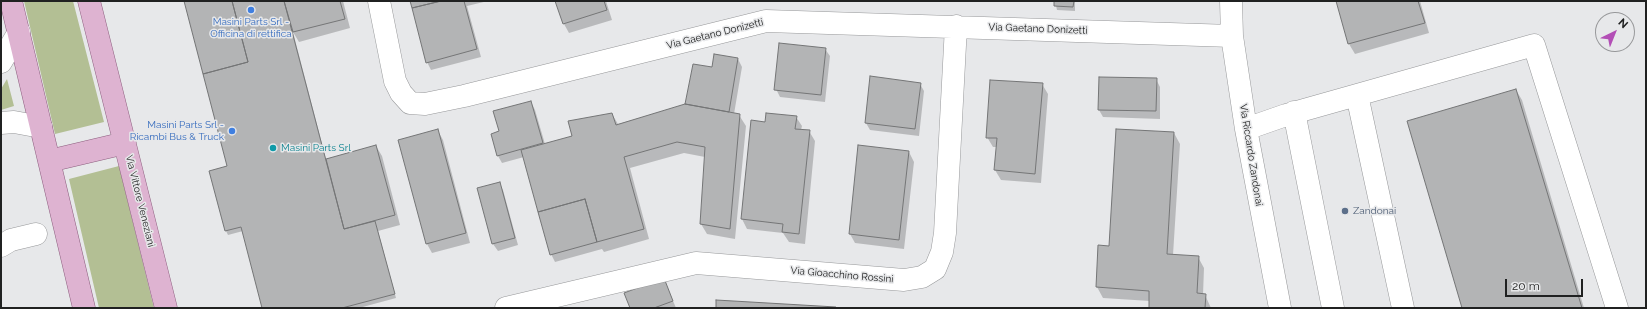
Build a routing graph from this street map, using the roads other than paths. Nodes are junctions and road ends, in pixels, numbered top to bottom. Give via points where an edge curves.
1 (11, 1) edge
2 (90, 1) edge
3 (379, 1) edge
4 (1230, 1) edge
5 (956, 26) junction
6 (18, 32) junction
7 (1232, 36) junction
8 (1, 62) edge
9 (1357, 95) junction
10 (1294, 112) junction
11 (1, 123) edge
12 (41, 127) junction
13 (1246, 129) junction
14 (125, 143) junction
15 (49, 161) junction
16 (36, 234) dead end
17 (1, 246) edge
18 (84, 308) edge
19 (166, 308) edge
20 (506, 308) edge
21 (1280, 308) edge
22 (1334, 308) edge
23 (1403, 308) edge
24 (1617, 308) edge

1 - 6 main road
2 - 14 main road, Via Vittore Veneziani
3 - 5 street, Via Gaetano Donizetti via 395,81 410,103 425,104 766,21
4 - 7 street, Via Riccardo Zandonai
5 - 7 street, Via Gaetano Donizetti
5 - 20 street, Via Gioacchino Rossini via 944,233 942,252 935,269 922,277 904,280 696,263
6 - 8 street
6 - 12 main road
7 - 13 street, Via Riccardo Zandonai
9 - 10 street
9 - 23 street
9 - 24 street via 1534,45
10 - 13 street
10 - 22 street
11 - 12 street via 14,122
12 - 15 main road
13 - 21 street, Via Riccardo Zandonai
14 - 15 main road
14 - 19 main road, Via Vittore Veneziani
15 - 18 main road
16 - 17 street via 11,240

